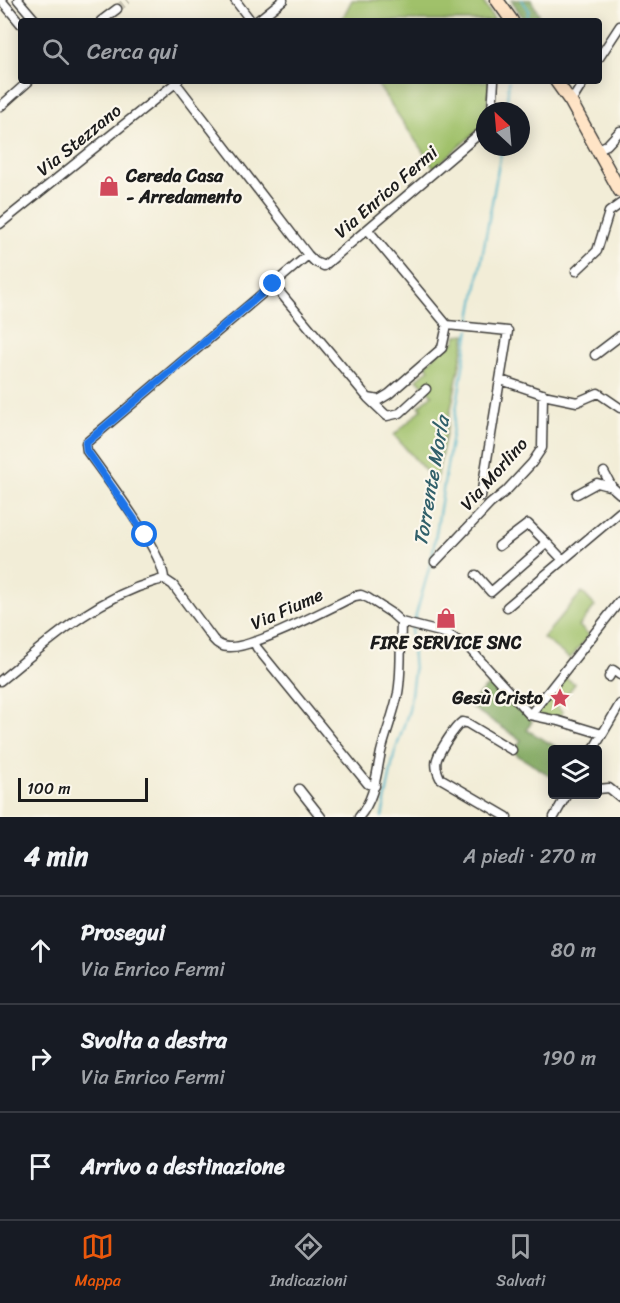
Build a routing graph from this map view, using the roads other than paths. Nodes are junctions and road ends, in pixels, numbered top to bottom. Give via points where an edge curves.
1 (1, 0) edge
2 (18, 0) edge
3 (235, 0) edge
4 (283, 0) edge
5 (497, 0) edge
6 (117, 9) tunnel mouth
7 (33, 18) edge
8 (105, 18) edge
9 (249, 18) edge
10 (261, 18) edge
11 (508, 18) edge
12 (18, 20) edge
13 (620, 26) edge
14 (602, 53) edge
15 (26, 84) edge
16 (175, 84) edge
17 (179, 84) edge
18 (494, 84) edge
19 (558, 84) edge
20 (582, 84) edge
21 (493, 102) edge
22 (571, 102) junction
23 (1, 106) edge
24 (620, 131) edge
25 (476, 137) edge
26 (598, 149) junction
27 (620, 191) edge
28 (620, 204) edge
29 (0, 224) edge
30 (368, 230) junction
31 (308, 255) junction
32 (576, 271) dead end
33 (273, 284) junction
34 (447, 325) junction
35 (620, 336) edge
36 (595, 355) dead end
37 (501, 380) junction
38 (426, 389) dead end
39 (543, 394) junction
40 (368, 398) junction
41 (618, 407) edge
42 (604, 472) dead end
43 (612, 487) junction
44 (577, 494) dead end
45 (620, 494) edge
46 (481, 496) dead end
47 (620, 512) edge
48 (547, 543) junction
49 (499, 546) dead end
50 (563, 560) junction
51 (435, 562) dead end
52 (476, 575) dead end
53 (164, 579) junction
54 (620, 601) edge
55 (507, 607) dead end
56 (403, 623) junction
57 (254, 642) junction
58 (620, 675) edge
59 (609, 677) dead end
60 (0, 681) edge
61 (620, 704) edge
62 (530, 715) junction
63 (602, 734) junction
64 (596, 745) edge
65 (512, 750) dead end
66 (375, 786) junction
67 (299, 789) dead end
68 (602, 789) edge
69 (620, 797) edge
70 (565, 799) edge
71 (321, 817) edge
72 (359, 817) edge
73 (507, 817) edge
74 (554, 817) edge

1 - 12 street
2 - 7 street
3 - 9 street
4 - 10 street
5 - 11 main road
6 - 8 street
13 - 14 street
15 - 23 street
16 - 29 street, Via Stezzano
17 - 31 street
18 - 21 street
19 - 22 main road
20 - 22 street
22 - 26 main road
24 - 26 street
25 - 30 street, Via Enrico Fermi
26 - 27 main road
28 - 32 street via 609,212 597,251
30 - 31 street, Via Enrico Fermi via 324,266
30 - 34 street
31 - 33 street
33 - 40 street
33 - 53 street via 85,445 153,548
34 - 37 street via 508,331
34 - 40 street via 442,348 389,394 380,400
35 - 36 street
37 - 39 street
37 - 46 street
38 - 40 street via 400,413 387,416
39 - 41 street via 577,402 598,393
39 - 51 street, Via Morlino via 542,448 506,491
42 - 43 street
43 - 44 street via 597,483
43 - 45 street
47 - 50 street
48 - 49 street via 528,524
48 - 50 street
48 - 52 street via 491,592
50 - 55 street
53 - 57 street, Via Fiume via 173,585 217,643 228,647
53 - 60 street via 101,603
54 - 62 street
56 - 57 street, Via Fiume via 368,598 355,596
56 - 62 street, Via Fiume via 448,634 469,648
56 - 66 street via 398,689
57 - 66 street via 344,755
58 - 59 street via 613,670
61 - 63 street
62 - 63 street
63 - 64 street
65 - 73 street via 462,722 436,759 440,778
66 - 72 street
67 - 71 street
68 - 69 street via 609,788
70 - 74 street

